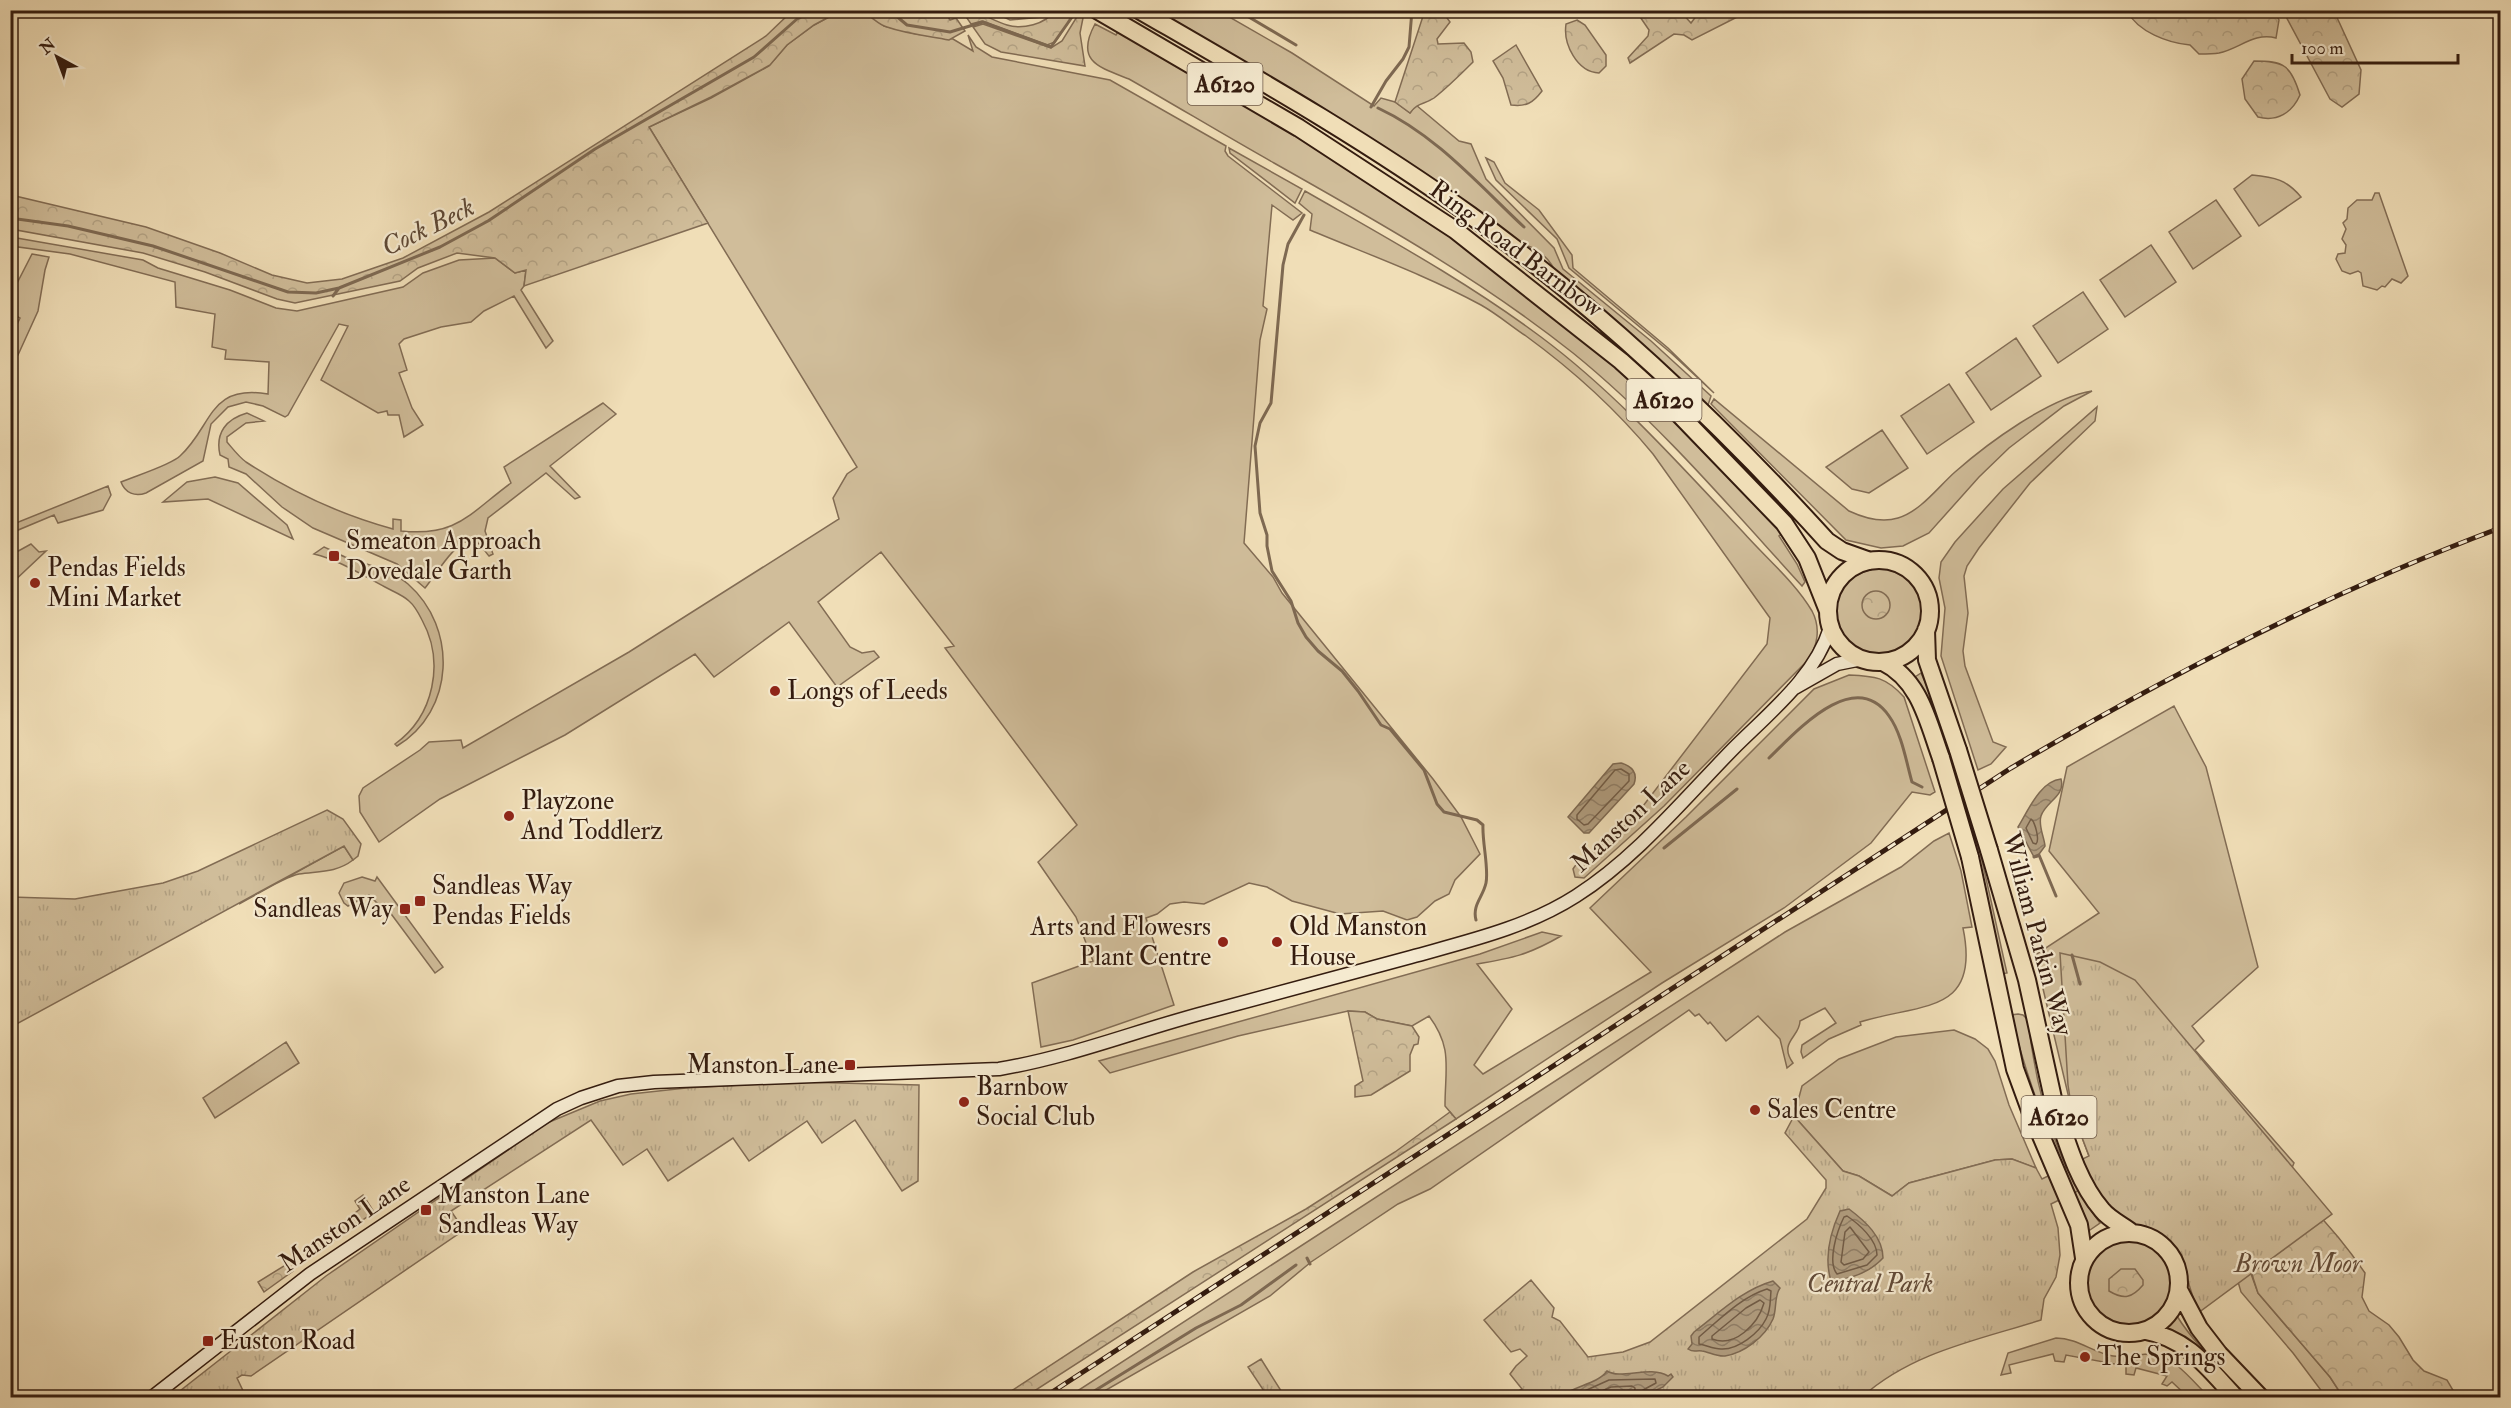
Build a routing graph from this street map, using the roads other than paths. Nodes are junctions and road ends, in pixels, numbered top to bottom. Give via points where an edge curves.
1 (1097, 10) edge
2 (1139, 10) edge
3 (1869, 561) junction
4 (1829, 619) junction
5 (1926, 630) junction
6 (1862, 659) junction
7 (1883, 662) junction
8 (1792, 690) junction
9 (2131, 1232) junction
10 (2085, 1258) junction
11 (2179, 1290) junction
12 (2146, 1331) junction
13 (151, 1398) edge
14 (2236, 1398) edge
15 (2261, 1398) edge

1 - 4 highway, Ring Road Barnbow / A6120 via 1327,145 1455,230 1621,361 1784,523 1807,558
2 - 3 highway, Ring Road Barnbow / A6120 via 1367,146 1521,254 1678,388 1827,541
3 - 4 highway via 1854,567 1837,583
3 - 5 highway via 1899,564 1922,585 1929,607
4 - 6 highway via 1837,641
4 - 8 street, Manston Lane via 1823,650
5 - 7 highway via 1909,652
5 - 9 highway, William Parkin Way / A6120, bridge via 1927,660 2012,923 2063,1132 2089,1192 2103,1212
6 - 7 highway
6 - 8 street, Manston Lane via 1837,664
7 - 10 highway, William Parkin Way / A6120, bridge via 1896,668 1913,687 1941,758 1970,857 2015,1070 2079,1225
8 - 13 street, Manston Lane via 1617,865 1575,897 1524,923 1017,1066 685,1080 618,1086 581,1098 557,1109 310,1274
9 - 10 highway via 2104,1239
9 - 11 highway via 2151,1238 2168,1250 2179,1276
10 - 12 highway via 2079,1290 2088,1313 2114,1332
11 - 12 highway via 2168,1315
11 - 15 highway via 2199,1328
12 - 14 highway via 2177,1340

